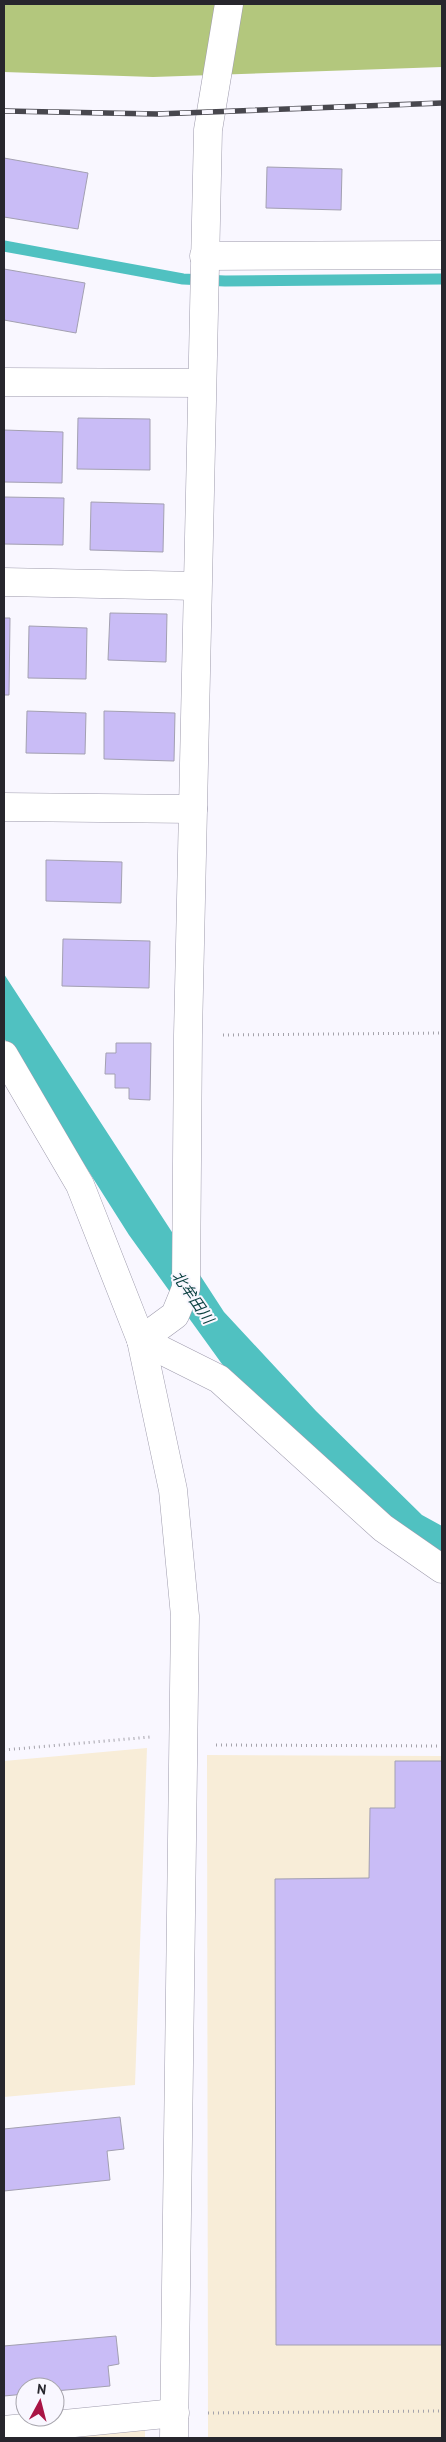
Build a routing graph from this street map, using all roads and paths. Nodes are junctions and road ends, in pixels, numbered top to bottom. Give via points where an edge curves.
1 (229, 4) edge
2 (442, 255) edge
3 (204, 256) junction
4 (4, 382) edge
5 (202, 383) junction
6 (4, 582) edge
7 (197, 586) junction
8 (4, 807) edge
9 (193, 809) junction
10 (442, 1033) edge
11 (188, 1036) junction
12 (4, 1055) edge
13 (141, 1340) junction
14 (442, 1569) edge
15 (183, 1739) junction
16 (442, 1746) edge
17 (4, 1750) edge
18 (442, 2411) edge
19 (175, 2426) edge
20 (4, 2430) edge

1 - 3 street via 208,130
2 - 3 street
3 - 5 street
4 - 5 street
5 - 7 street
6 - 7 street
7 - 9 street
8 - 9 street
9 - 11 street
10 - 11 path
11 - 13 street via 186,1288 175,1314
12 - 13 street via 80,1185
13 - 14 street via 219,1379 383,1528
13 - 15 street via 173,1490 185,1616
15 - 16 path
15 - 17 path
15 - 19 street
18 - 19 path
19 - 20 street

